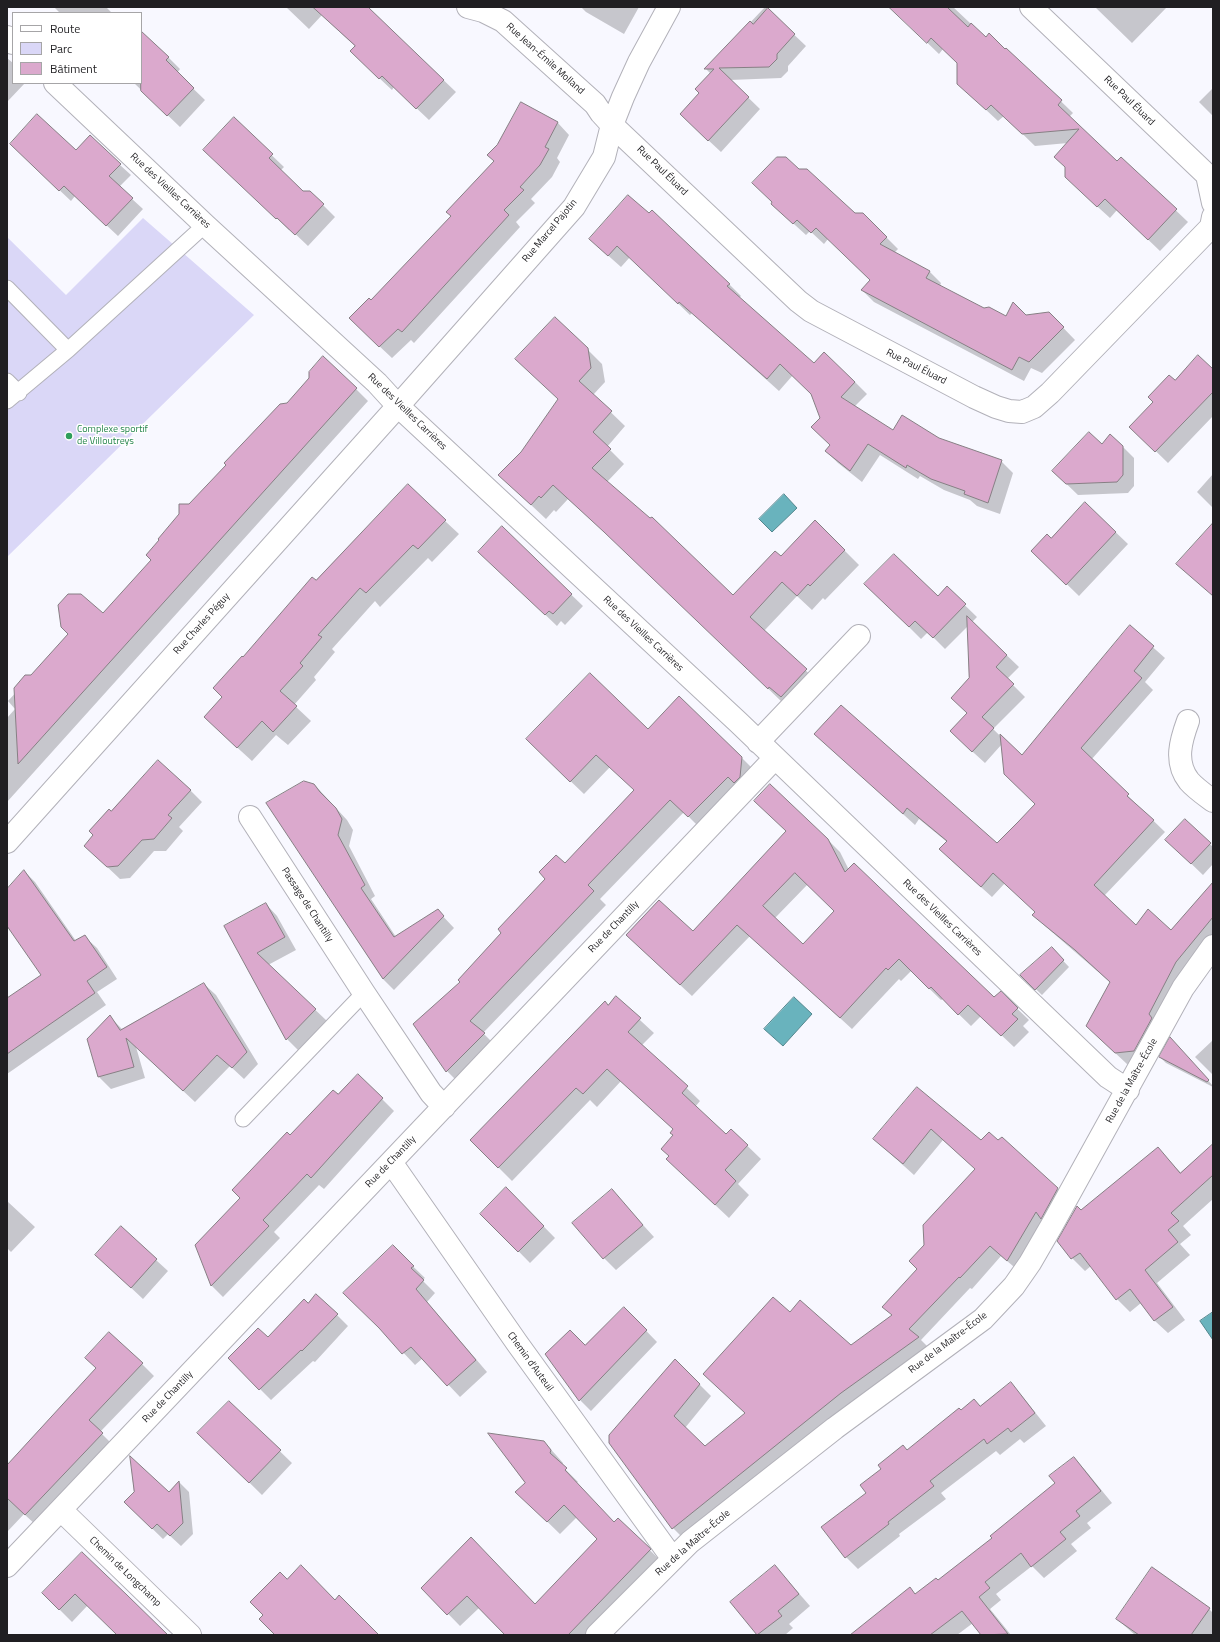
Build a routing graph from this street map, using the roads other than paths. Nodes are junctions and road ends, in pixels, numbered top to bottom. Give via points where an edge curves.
1 (468, 7) edge
2 (669, 7) edge
3 (1031, 7) edge
4 (56, 84) edge
5 (612, 125) junction
6 (1213, 203) edge
7 (1213, 217) edge
8 (205, 225) junction
9 (7, 288) edge
10 (68, 350) junction
11 (7, 381) edge
12 (13, 397) edge
13 (398, 406) junction
14 (859, 636) dead end
15 (1188, 721) dead end
16 (758, 742) junction
17 (775, 758) junction
18 (1213, 801) edge
19 (250, 817) dead end
20 (7, 842) edge
21 (1213, 946) edge
22 (364, 993) junction
23 (1128, 1090) junction
24 (444, 1107) junction
25 (243, 1118) dead end
26 (391, 1162) junction
27 (61, 1510) junction
28 (673, 1559) junction
29 (7, 1566) edge
30 (190, 1635) edge
31 (597, 1635) edge

1 - 5 street, Rue Jean-Émile Molland via 503,21 595,104
2 - 5 street, Rue Marcel Pajotin via 639,62
3 - 6 street, Rue Paul Éluard via 1207,175
4 - 8 street, Rue des Vieilles Carrières
5 - 7 street, Rue Paul Éluard via 811,311 974,398 1009,411 1022,412 1034,407 1050,393 1211,227
5 - 13 street, Rue Marcel Pajotin via 604,156 574,207
8 - 10 lane
8 - 13 street, Rue des Vieilles Carrières
9 - 10 lane
10 - 12 lane
11 - 12 lane
13 - 16 street, Rue des Vieilles Carrières
13 - 20 street, Rue Charles Péguy
14 - 16 street
15 - 18 street via 1180,743 1181,764 1189,780
16 - 17 street, Rue des Vieilles Carrières
17 - 23 street, Rue des Vieilles Carrières via 1108,1077
17 - 24 street, Rue de Chantilly
19 - 22 street, Passage de Chantilly
21 - 23 street, Rue de la Maître-École via 1183,988
22 - 24 street, Passage de Chantilly via 431,1093
22 - 25 lane
23 - 28 street, Rue de la Maître-École via 1030,1263 994,1308 983,1319 754,1490
24 - 26 street, Rue de Chantilly
26 - 27 street, Rue de Chantilly
26 - 28 street, Chemin d'Auteuil via 517,1343
27 - 29 street, Rue de Chantilly
27 - 30 street, Chemin de Longchamp
28 - 31 street, Rue de la Maître-École

